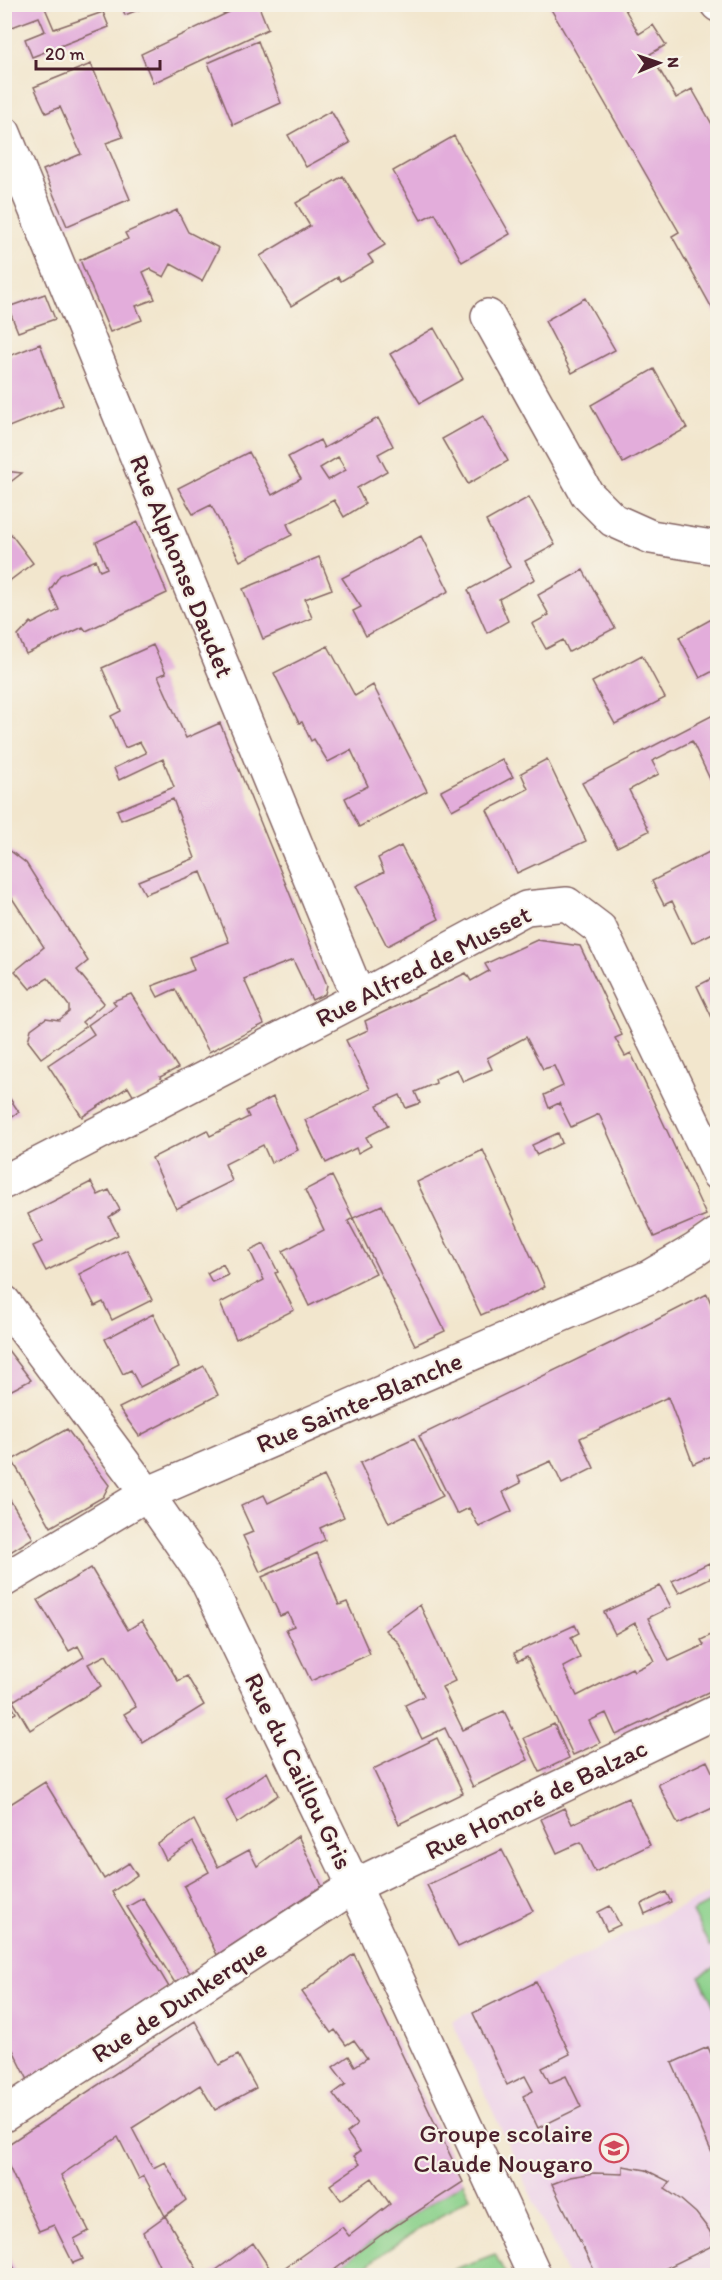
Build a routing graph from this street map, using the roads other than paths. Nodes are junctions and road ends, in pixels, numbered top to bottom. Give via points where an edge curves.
1 (4, 133) edge
2 (488, 316) dead end
3 (717, 548) edge
4 (359, 998) junction
5 (717, 1174) edge
6 (4, 1182) edge
7 (717, 1234) edge
8 (4, 1302) edge
9 (147, 1494) junction
10 (4, 1580) edge
11 (717, 1711) edge
12 (354, 1886) junction
13 (4, 2115) edge
14 (536, 2276) edge

1 - 4 street, Rue Alphonse Daudet
2 - 3 street via 586,494 613,520 651,537
4 - 5 street, Rue Alfred de Musset via 526,908 567,904 600,929
4 - 6 street, Rue Alfred de Musset
7 - 9 street, Rue Sainte-Blanche via 649,1277
8 - 9 street, Rue du Caillou Gris
9 - 10 street, Rue Sainte-Blanche
9 - 12 street, Rue du Caillou Gris via 206,1578
11 - 12 street, Rue Honoré de Balzac
12 - 13 street, Rue de Dunkerque
12 - 14 street, Rue du Caillou Gris

